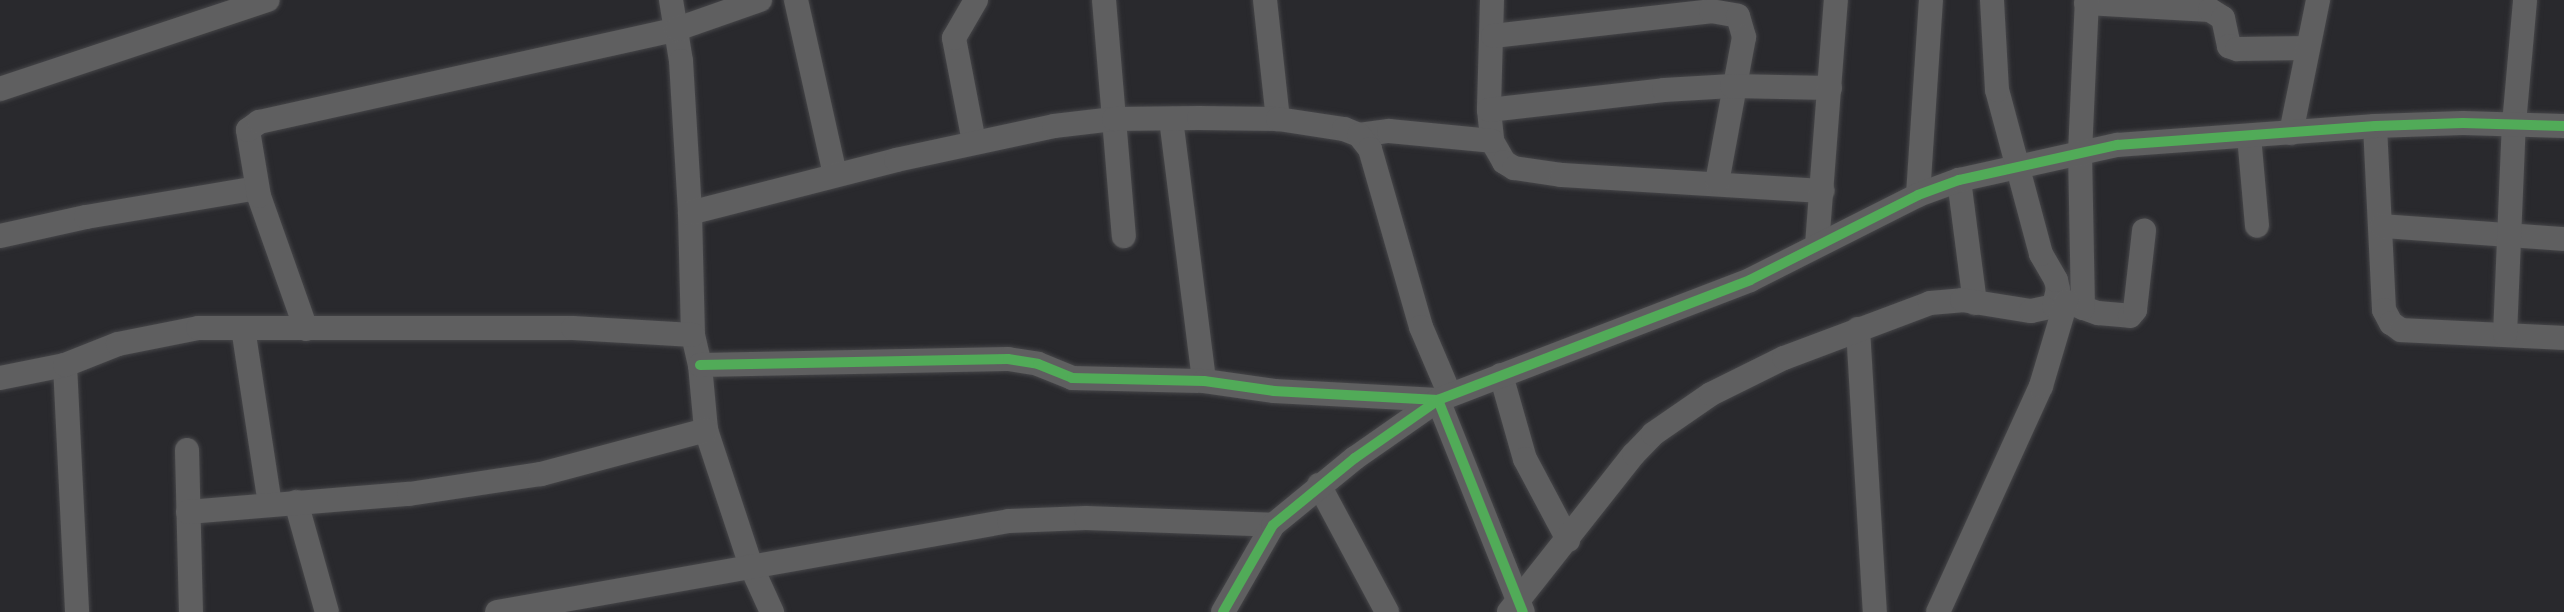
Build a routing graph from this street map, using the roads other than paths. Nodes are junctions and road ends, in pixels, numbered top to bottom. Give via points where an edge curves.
1 (268, 0) edge
2 (671, 0) edge
3 (760, 0) edge
4 (796, 0) edge
5 (976, 0) edge
6 (1104, 0) edge
7 (1265, 0) edge
8 (1492, 0) edge
9 (1836, 0) edge
10 (1931, 0) edge
11 (1992, 0) edge
12 (2318, 0) edge
13 (2525, 0) edge
14 (2086, 1) edge
15 (677, 29) junction
16 (1493, 36) junction
17 (2307, 48) junction
18 (1732, 86) junction
19 (1830, 88) junction
20 (0, 89) edge
21 (1489, 110) junction
22 (1114, 119) junction
23 (1171, 119) junction
24 (1278, 119) junction
25 (2514, 124) junction
26 (2375, 126) junction
27 (2564, 126) edge
28 (2291, 133) junction
29 (1359, 135) junction
30 (2249, 136) junction
31 (1492, 141) junction
32 (974, 142) junction
33 (2080, 153) junction
34 (2019, 166) junction
35 (835, 175) junction
36 (1959, 180) junction
37 (1717, 182) junction
38 (257, 188) junction
39 (1823, 191) junction
40 (1918, 195) junction
41 (690, 213) junction
42 (2257, 226) dead end
43 (2382, 226) junction
44 (2144, 231) dead end
45 (2508, 235) junction
46 (0, 236) edge
47 (1124, 236) dead end
48 (2564, 239) edge
49 (1817, 245) junction
50 (1975, 303) junction
51 (2069, 303) junction
52 (243, 328) junction
53 (306, 329) junction
54 (1858, 329) junction
55 (693, 335) junction
56 (2505, 335) junction
57 (2564, 338) edge
58 (65, 365) junction
59 (700, 365) junction
60 (1501, 375) junction
61 (0, 378) edge
62 (1204, 381) junction
63 (1444, 398) junction
64 (706, 430) junction
65 (187, 450) dead end
66 (1319, 485) junction
67 (296, 502) junction
68 (270, 504) junction
69 (188, 512) junction
70 (1273, 525) junction
71 (1568, 540) junction
72 (751, 566) junction
73 (1517, 609) edge
74 (77, 612) edge
75 (191, 612) edge
76 (327, 612) edge
77 (497, 612) edge
78 (772, 612) edge
79 (1223, 612) edge
80 (1386, 612) edge
81 (1875, 612) edge
82 (1938, 612) edge

1 - 20 street
2 - 15 street
3 - 15 street
4 - 35 street
5 - 32 street via 954,38
6 - 22 street
7 - 24 street
8 - 16 street
9 - 19 street
10 - 40 street
11 - 34 street via 1997,90
12 - 17 street
13 - 25 street
14 - 17 street via 2210,10 2219,13 2229,46
14 - 33 street
15 - 38 street via 259,122 248,130
15 - 41 street
16 - 18 street via 1728,11 1738,16 1744,37
16 - 21 street
17 - 28 street
18 - 19 street
18 - 21 street
18 - 37 street
19 - 39 street
21 - 31 street
22 - 23 street
22 - 32 street
22 - 47 street
23 - 24 street
23 - 62 street
24 - 29 street
25 - 26 street
25 - 27 street
25 - 45 street
26 - 28 street
26 - 43 street
28 - 30 street
29 - 31 street via 1397,131
29 - 63 street via 1370,149
30 - 33 street via 2117,145
30 - 42 street
31 - 37 street via 1504,162 1525,171
32 - 35 street
33 - 34 street
33 - 51 street
34 - 36 street
34 - 51 street via 2041,254
35 - 41 street
36 - 40 street
36 - 50 street
37 - 39 street
38 - 46 street
38 - 53 street
39 - 49 street
40 - 49 street
41 - 55 street
43 - 45 street
43 - 56 street via 2384,310 2391,323 2401,330
44 - 51 street via 2130,316
45 - 48 street
45 - 56 street
49 - 60 street via 1750,280
50 - 51 street via 2031,311
50 - 54 street via 1930,303
51 - 82 street via 2041,386
52 - 53 street
52 - 58 street via 198,328 131,341
52 - 68 street
53 - 55 street via 573,328
54 - 71 street via 1784,358 1679,414 1634,454
54 - 81 street
55 - 59 street
56 - 57 street
58 - 61 street
58 - 74 street
59 - 62 street via 1008,359 1072,378
59 - 64 street
60 - 63 street
60 - 71 street via 1525,459
62 - 63 street via 1274,391
63 - 66 street
63 - 73 street
64 - 67 street via 541,474 409,494
64 - 72 street
65 - 69 street
66 - 70 street
66 - 80 street
67 - 68 street
67 - 76 street
68 - 69 street
69 - 75 street
70 - 72 street via 1086,518 1009,521
70 - 79 street
71 - 73 street
72 - 77 street
72 - 78 street

